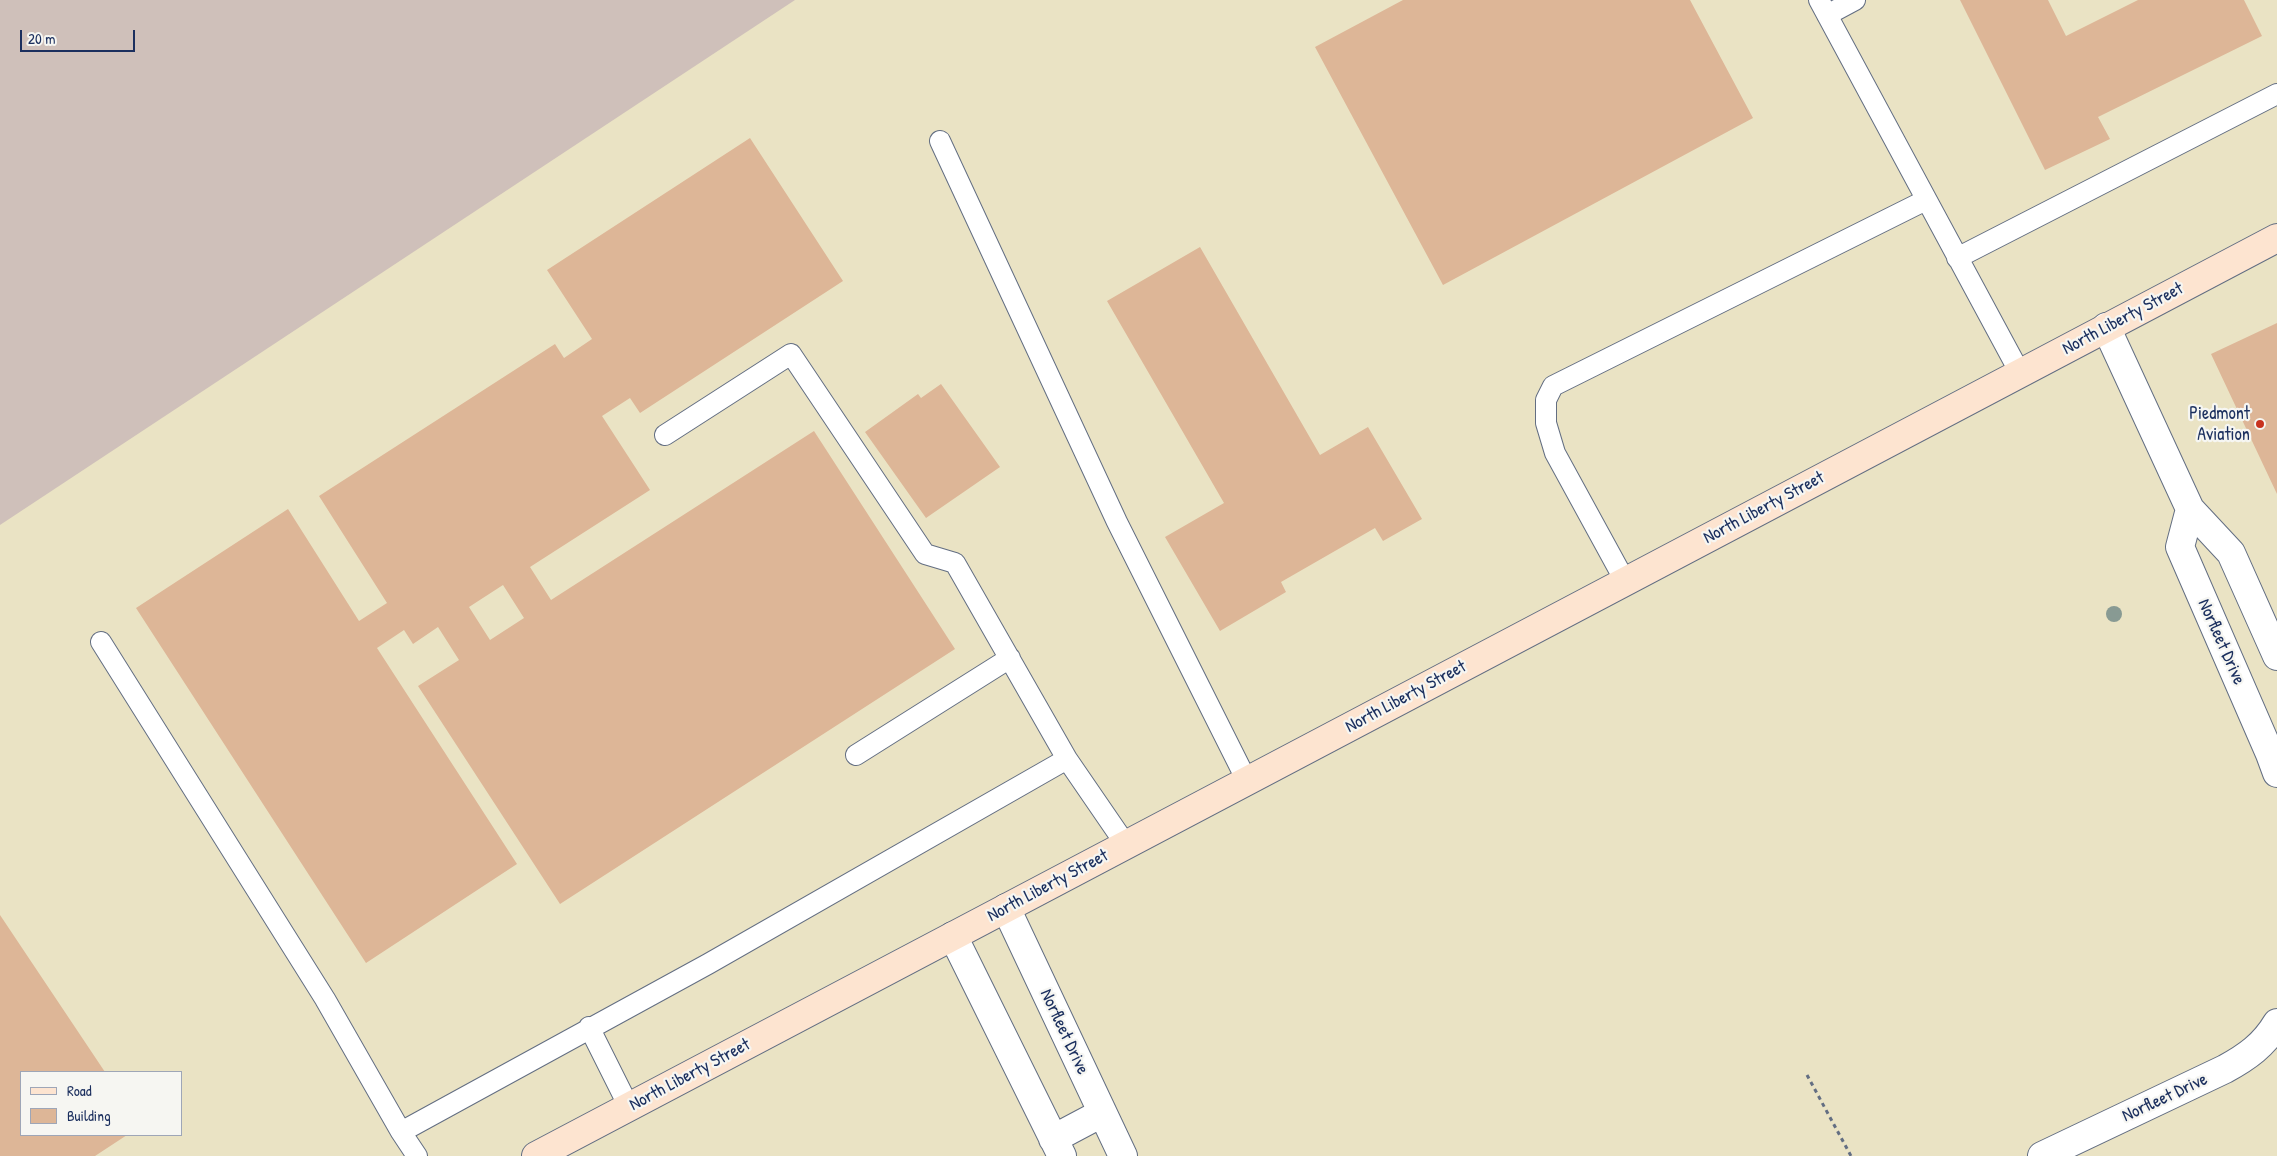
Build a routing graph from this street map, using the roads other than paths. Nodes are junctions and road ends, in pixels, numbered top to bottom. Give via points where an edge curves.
1 (1855, 0) edge
2 (1823, 8) edge
3 (2277, 94) edge
4 (940, 141) dead end
5 (1926, 200) junction
6 (2277, 238) edge
7 (1957, 258) junction
8 (2106, 327) junction
9 (2020, 373) junction
10 (665, 435) dead end
11 (2190, 510) junction
12 (1626, 581) junction
13 (101, 642) dead end
14 (2277, 656) edge
15 (1010, 658) junction
16 (856, 755) dead end
17 (1067, 759) junction
18 (2277, 773) edge
19 (1247, 781) junction
20 (1126, 845) junction
21 (1006, 908) junction
22 (953, 936) junction
23 (2277, 1024) edge
24 (589, 1027) junction
25 (629, 1107) junction
26 (1102, 1113) junction
27 (402, 1132) junction
28 (1058, 1147) edge
29 (417, 1156) edge
30 (536, 1156) edge
31 (1123, 1156) edge
32 (2042, 1156) edge

1 - 2 lane
2 - 5 lane
3 - 7 lane
4 - 19 lane via 1116,522
5 - 7 lane
5 - 12 lane via 1553,386 1546,400 1546,423 1555,453
6 - 8 main road, North Liberty Street
7 - 9 lane
8 - 9 main road, North Liberty Street
8 - 11 street
9 - 12 main road, North Liberty Street
10 - 15 lane via 791,354 925,554 955,563
11 - 14 street via 2232,552
11 - 18 street, Norfleet Drive via 2180,547
12 - 19 main road, North Liberty Street
13 - 27 lane via 325,999
15 - 16 lane
15 - 17 lane
17 - 20 lane
17 - 24 lane via 708,964
19 - 20 main road, North Liberty Street
20 - 21 main road, North Liberty Street
21 - 22 main road, North Liberty Street
21 - 26 street, Norfleet Drive
22 - 25 main road, North Liberty Street
22 - 28 street
23 - 32 street, Norfleet Drive via 2251,1054 2225,1069
24 - 25 lane
24 - 27 lane
25 - 30 main road, North Liberty Street
26 - 28 street
26 - 31 street, Norfleet Drive
27 - 29 lane

